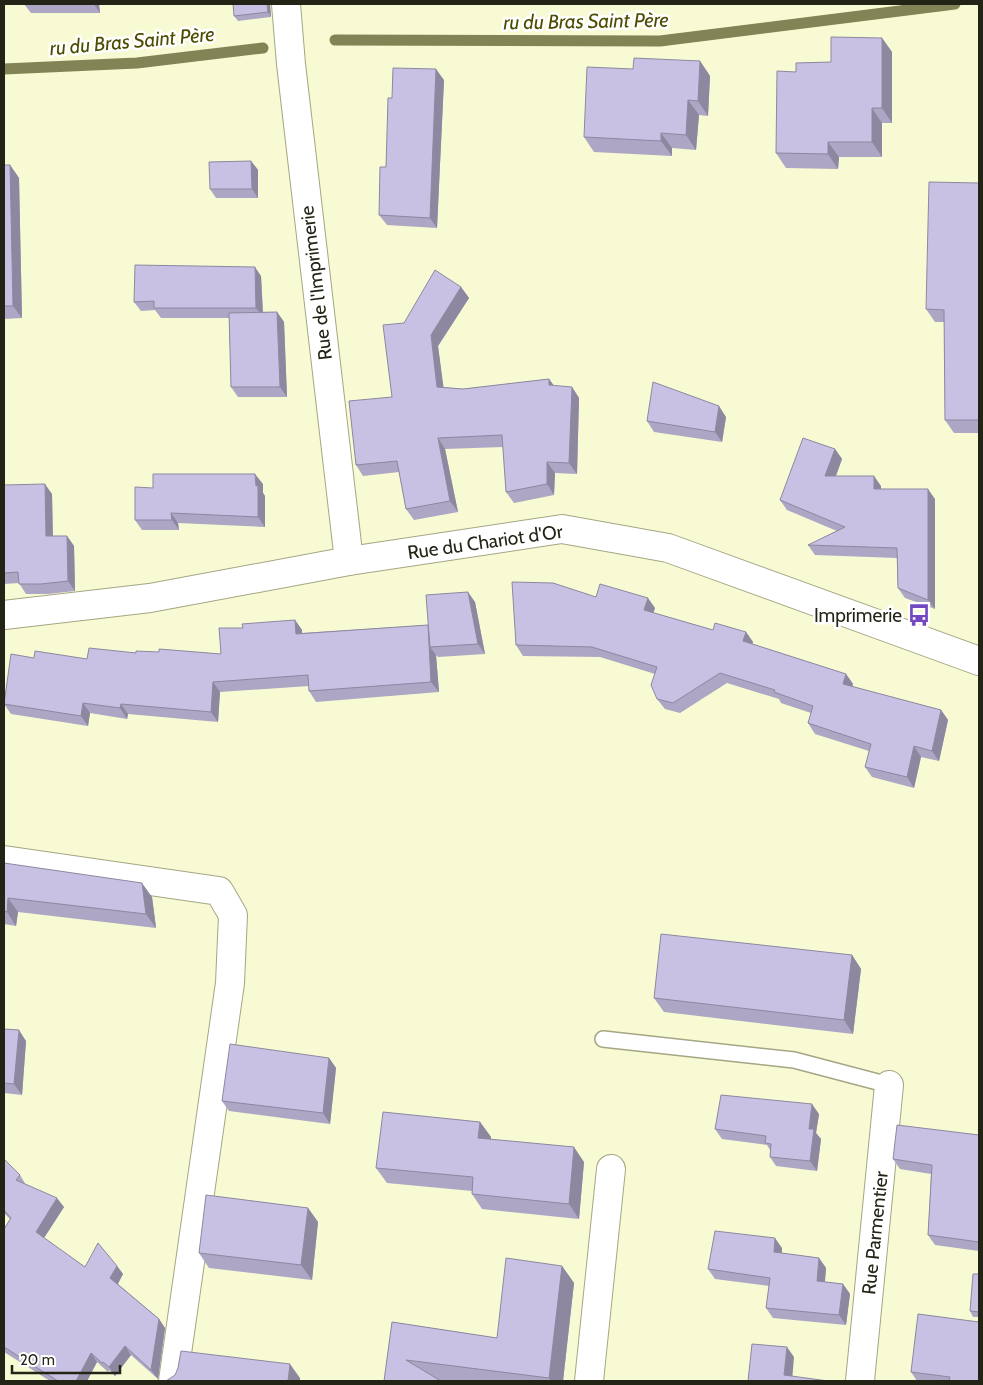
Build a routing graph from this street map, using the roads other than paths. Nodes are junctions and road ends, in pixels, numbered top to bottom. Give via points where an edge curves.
1 (286, 4) edge
2 (349, 562) junction
3 (4, 615) edge
4 (979, 661) edge
5 (4, 860) edge
6 (603, 1039) dead end
7 (889, 1085) joint
8 (612, 1170) dead end
9 (173, 1381) edge
10 (589, 1381) edge
11 (860, 1381) edge

1 - 2 street, Rue de l'Imprimerie
2 - 3 street, Rue du Chariot d'Or via 150,598
2 - 4 street, Rue du Chariot d'Or via 562,529 668,548
5 - 9 street via 219,891 233,915 230,983
6 - 7 lane via 794,1060
7 - 11 street, Rue Parmentier
8 - 10 street

